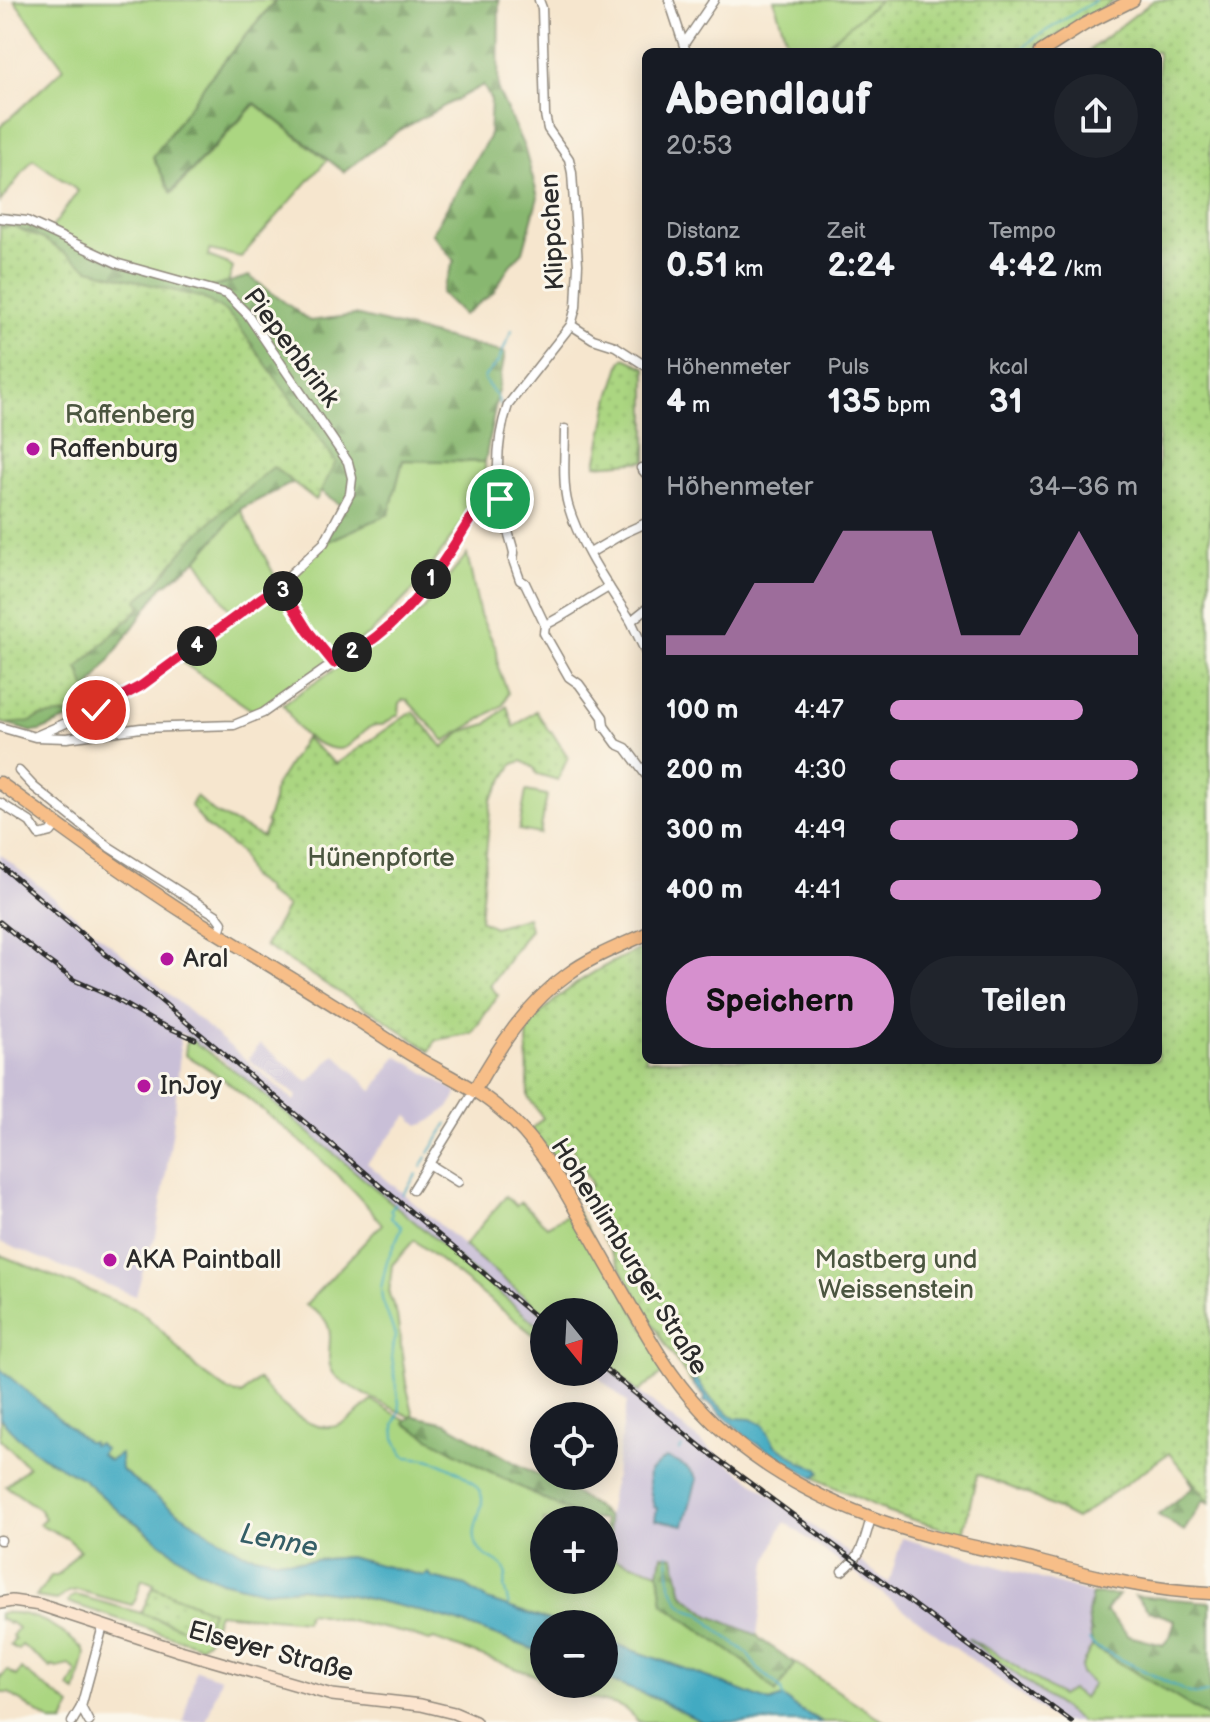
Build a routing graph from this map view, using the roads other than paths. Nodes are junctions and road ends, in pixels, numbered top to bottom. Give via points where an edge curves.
1 (539, 0) edge
2 (669, 0) edge
3 (714, 0) edge
4 (1133, 0) edge
5 (685, 48) edge
6 (1047, 48) edge
7 (0, 218) edge
8 (571, 325) junction
9 (642, 363) edge
10 (565, 429) dead end
11 (500, 499) junction
12 (642, 525) edge
13 (590, 553) junction
14 (279, 585) junction
15 (609, 587) junction
16 (642, 612) edge
17 (631, 621) junction
18 (545, 625) junction
19 (642, 644) edge
20 (334, 663) junction
21 (0, 727) edge
22 (35, 737) junction
23 (642, 770) edge
24 (19, 771) dead end
25 (0, 783) edge
26 (0, 803) edge
27 (57, 824) junction
28 (219, 933) junction
29 (642, 936) edge
30 (474, 1091) junction
31 (429, 1164) junction
32 (458, 1182) dead end
33 (413, 1190) dead end
34 (871, 1518) junction
35 (842, 1571) dead end
36 (1210, 1593) edge
37 (0, 1603) edge
38 (103, 1626) junction
39 (81, 1707) junction
40 (72, 1722) edge
41 (89, 1722) edge
42 (475, 1722) edge

1 - 8 street, Klippchen via 545,115 572,173 578,264
2 - 5 street
3 - 5 street
4 - 6 main road
7 - 14 street, Piepenbrink via 27,221 119,264 227,294 248,315 348,462 352,478 350,494 324,543
8 - 9 street, Klippchen
8 - 11 street, Klippchen via 508,405 498,457
10 - 13 street via 567,502
11 - 18 street, Klippchen via 520,580
11 - 20 street via 480,504 424,589 401,614
12 - 13 street
13 - 15 street
14 - 20 street
14 - 22 street, Piepenbrink via 141,686
15 - 17 street
15 - 18 street
16 - 17 street
17 - 19 street
18 - 23 street, Klippchen via 544,633 569,677
20 - 22 street via 263,713 234,725
21 - 22 street
24 - 28 street, Hohenlimburger Straße via 109,847 216,915 222,923
25 - 27 main road, Hohenlimburger Straße
26 - 27 street, Hohenlimburger Straße via 30,822 39,835
27 - 28 main road, Hohenlimburger Straße
28 - 30 main road, Hohenlimburger Straße
29 - 30 main road via 581,965 540,997
30 - 31 street
30 - 34 main road, Hohenlimburger Straße via 517,1123 543,1156 665,1363 696,1405 728,1438 773,1470
31 - 32 street
31 - 33 street
34 - 35 street via 862,1551
34 - 36 main road, Hohenlimburger Straße via 1128,1585
37 - 38 main road, Elseyer Straße via 40,1605
38 - 39 street
38 - 42 main road, Elseyer Straße via 313,1691 421,1705
39 - 40 street
39 - 41 street

